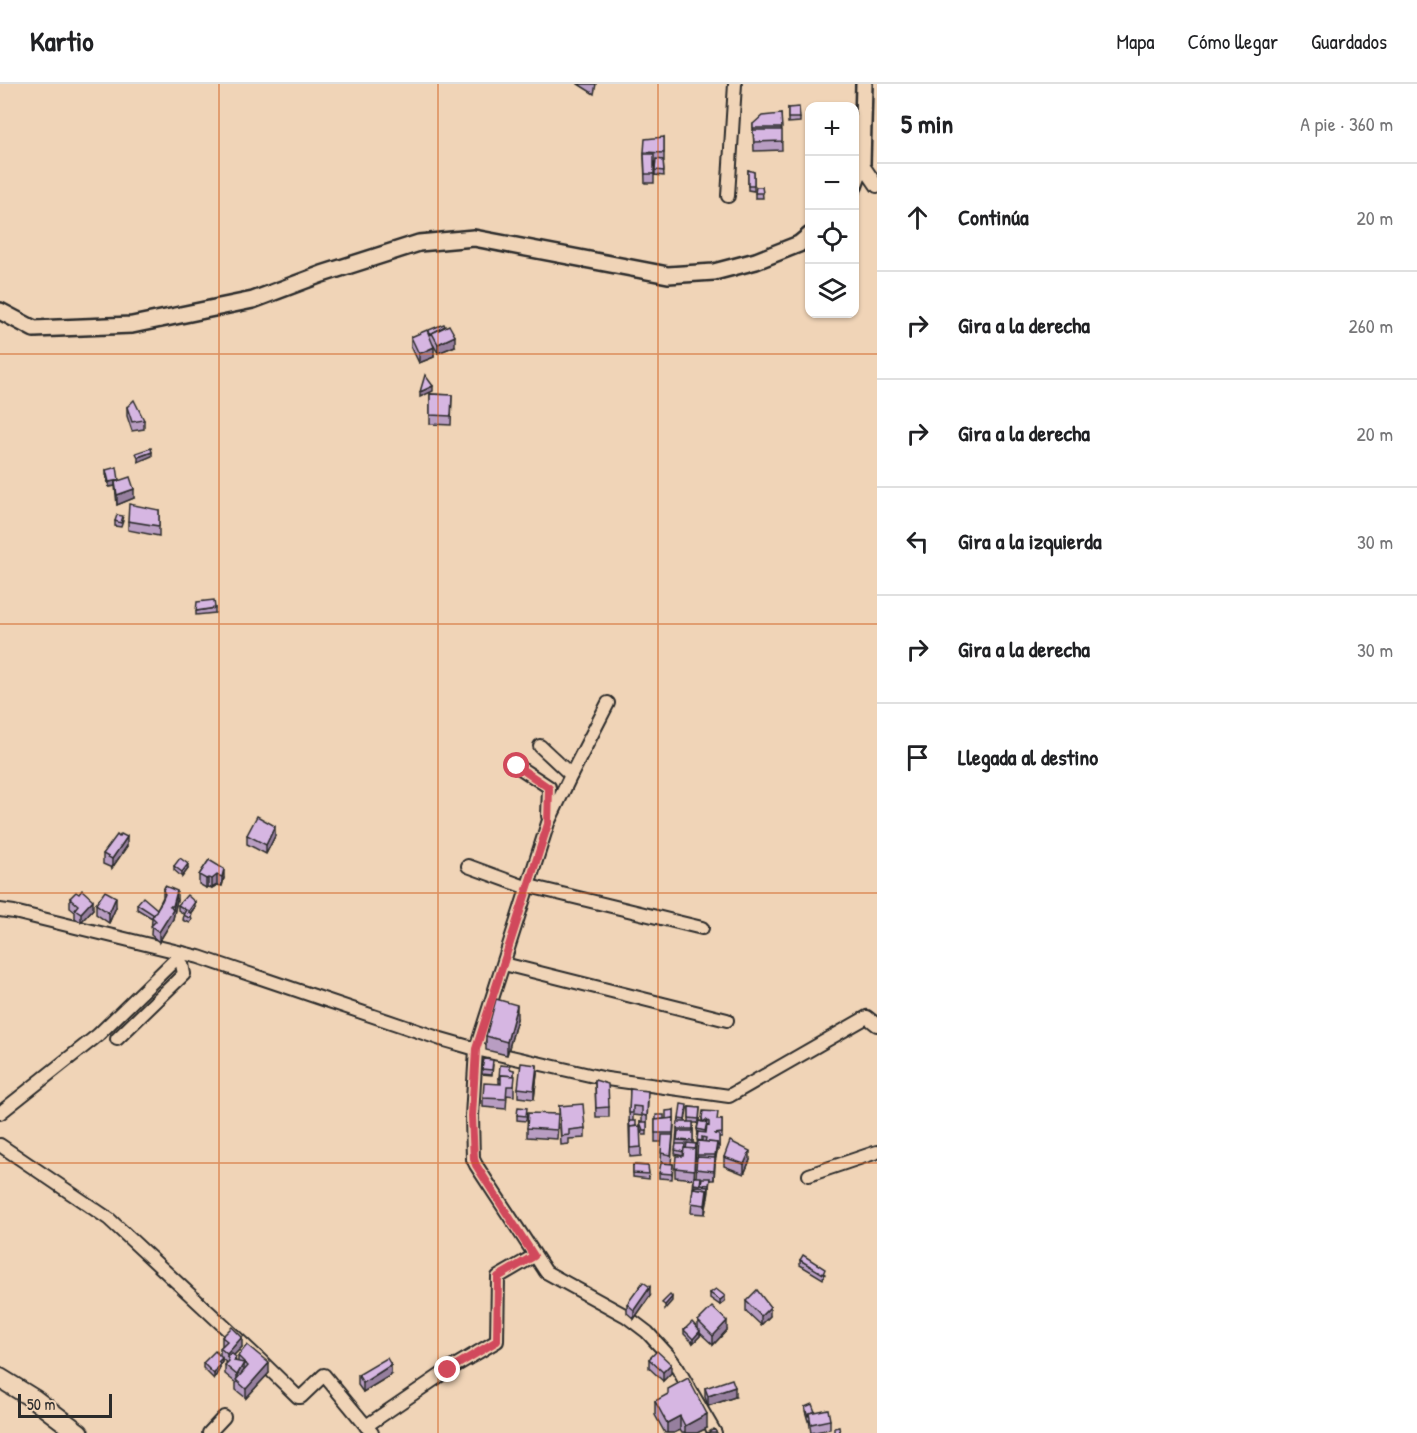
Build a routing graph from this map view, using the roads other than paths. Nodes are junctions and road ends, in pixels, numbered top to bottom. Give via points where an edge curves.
1 (735, 84) edge
2 (864, 84) edge
3 (862, 164) junction
4 (859, 173) edge
5 (877, 186) edge
6 (728, 196) dead end
7 (805, 240) edge
8 (0, 311) edge
9 (608, 703) dead end
10 (540, 746) dead end
11 (517, 766) dead end
12 (571, 775) junction
13 (548, 824) junction
14 (468, 866) dead end
15 (528, 887) junction
16 (0, 910) edge
17 (702, 928) dead end
18 (179, 956) junction
19 (504, 964) junction
20 (727, 1020) dead end
21 (877, 1025) edge
22 (117, 1039) dead end
23 (476, 1049) junction
24 (0, 1113) edge
25 (0, 1145) edge
26 (877, 1152) edge
27 (809, 1175) dead end
28 (534, 1256) junction
29 (0, 1378) edge
30 (224, 1417) dead end
31 (369, 1430) edge
32 (79, 1433) edge
33 (209, 1433) edge
34 (715, 1433) edge

1 - 6 street
2 - 3 street
3 - 4 street
3 - 5 street
7 - 8 street via 756,261 714,272 668,275 474,238 419,243 253,300 132,325 34,329
9 - 12 street
10 - 12 street
11 - 13 street via 549,788
12 - 13 street
13 - 15 street
14 - 15 street
15 - 17 street
15 - 19 street
16 - 18 street
18 - 22 street via 184,974
18 - 23 street via 221,964
18 - 24 street via 98,1035
19 - 20 street
19 - 23 street
21 - 23 street via 867,1017 729,1096 607,1079
23 - 28 street via 474,1162
25 - 31 street via 109,1220 298,1396 324,1375
26 - 27 street
28 - 31 street via 498,1277 497,1341 448,1370
28 - 34 street via 546,1272 626,1316 651,1337 678,1369
29 - 32 main road
30 - 33 street

